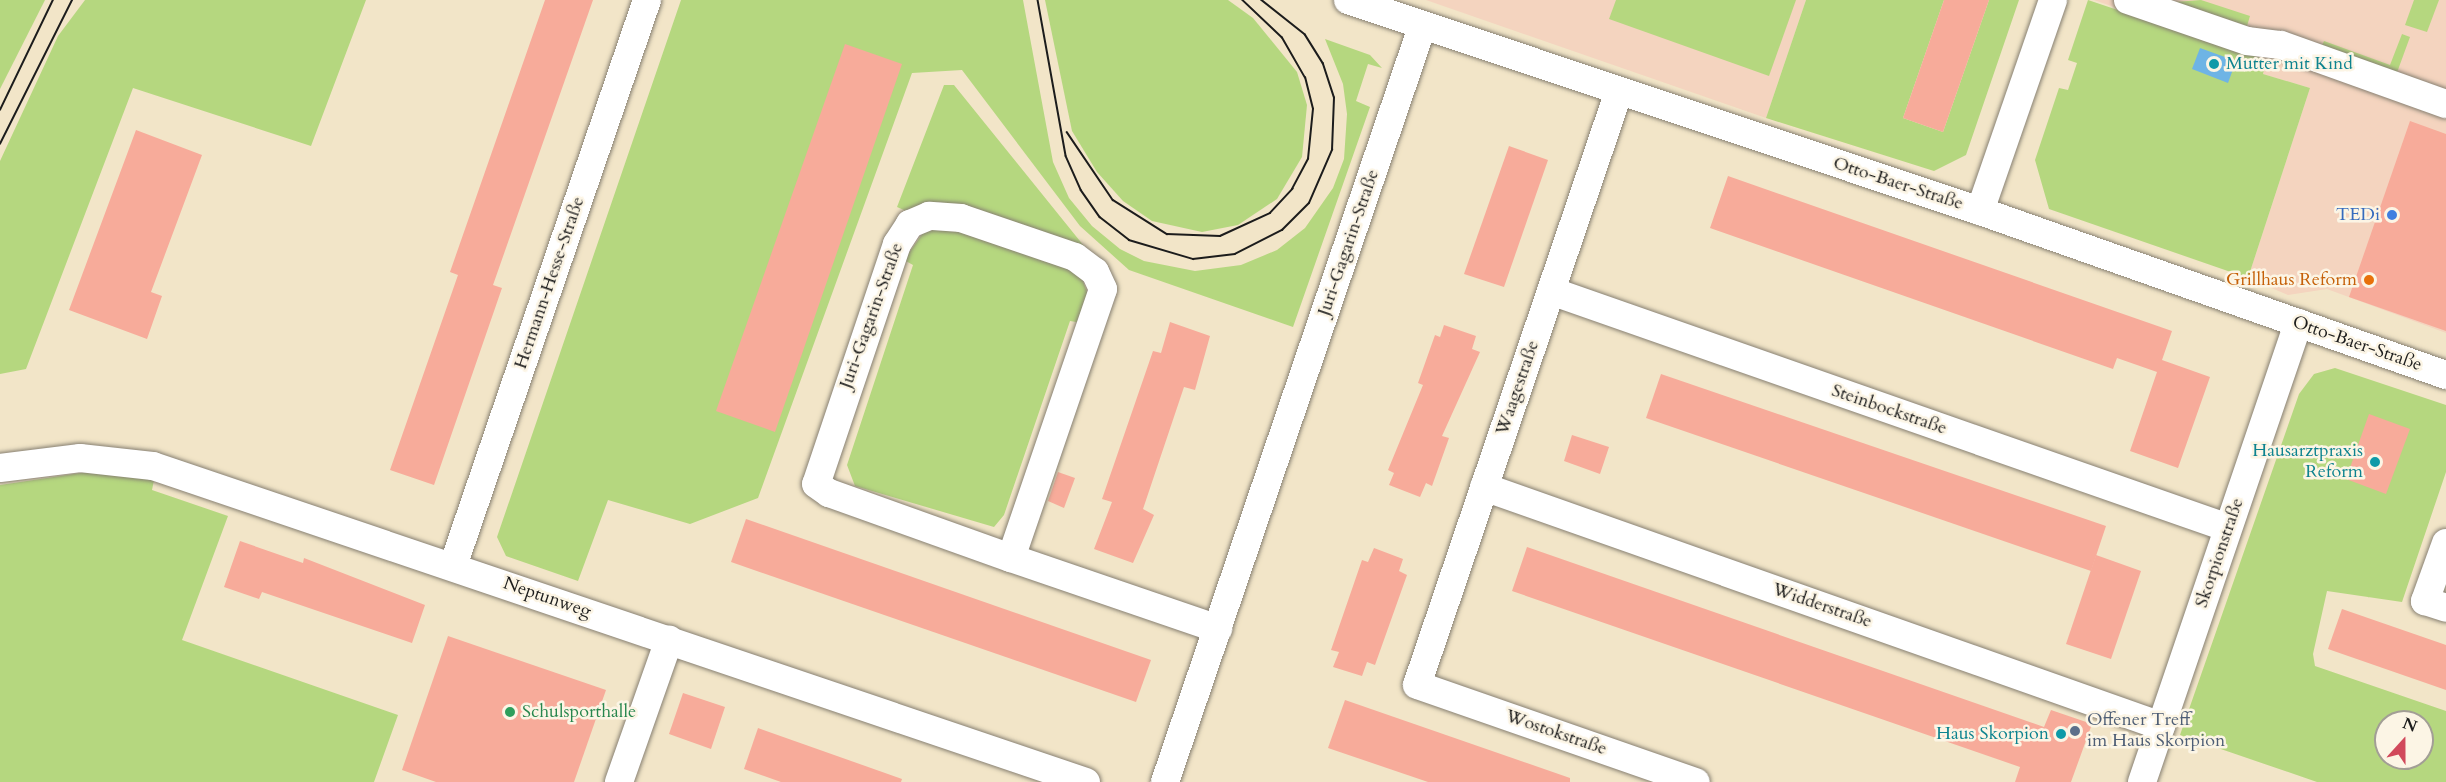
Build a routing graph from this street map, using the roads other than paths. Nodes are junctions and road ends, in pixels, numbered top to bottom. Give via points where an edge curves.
1 (647, 0) edge
2 (1348, 0) edge
3 (2053, 0) edge
4 (2128, 0) edge
5 (1422, 27) junction
6 (1619, 92) junction
7 (2446, 104) edge
8 (1980, 211) junction
9 (1551, 291) junction
10 (2298, 323) junction
11 (2446, 375) edge
12 (0, 468) edge
13 (1484, 487) junction
14 (2228, 528) junction
15 (2446, 543) edge
16 (1011, 558) junction
17 (453, 566) junction
18 (2446, 608) edge
19 (1218, 629) junction
20 (669, 640) junction
21 (1417, 685) joint
22 (2161, 726) junction
23 (620, 782) edge
24 (1086, 782) edge
25 (1165, 782) edge
26 (1696, 782) edge
27 (2142, 782) edge

1 - 17 street, Hermann-Hesse-Straße
2 - 5 street, Otto-Baer-Straße
3 - 8 street
4 - 7 street via 2247,41 2281,45
5 - 6 street, Otto-Baer-Straße
5 - 19 street, Juri-Gagarin-Straße
6 - 8 street, Otto-Baer-Straße
6 - 9 street, Waagestraße
8 - 10 street, Otto-Baer-Straße
9 - 13 street, Waagestraße
9 - 14 street, Steinbockstraße
10 - 11 street, Otto-Baer-Straße
10 - 14 street, Skorpionstraße
12 - 17 street, Neptunweg via 55,459 130,460
13 - 21 street, Waagestraße
13 - 22 street, Widderstraße
14 - 22 street, Skorpionstraße
15 - 18 street via 2425,601
16 - 16 street, Juri-Gagarin-Straße via 829,493 816,484 893,252 907,228 921,218 961,218 1065,253 1088,265 1102,285 1101,309
16 - 19 street, Juri-Gagarin-Straße
17 - 20 street, Neptunweg
19 - 25 street, Juri-Gagarin-Straße
20 - 23 street
20 - 24 street, Neptunweg
21 - 26 street, Wostokstraße
22 - 27 street, Skorpionstraße

